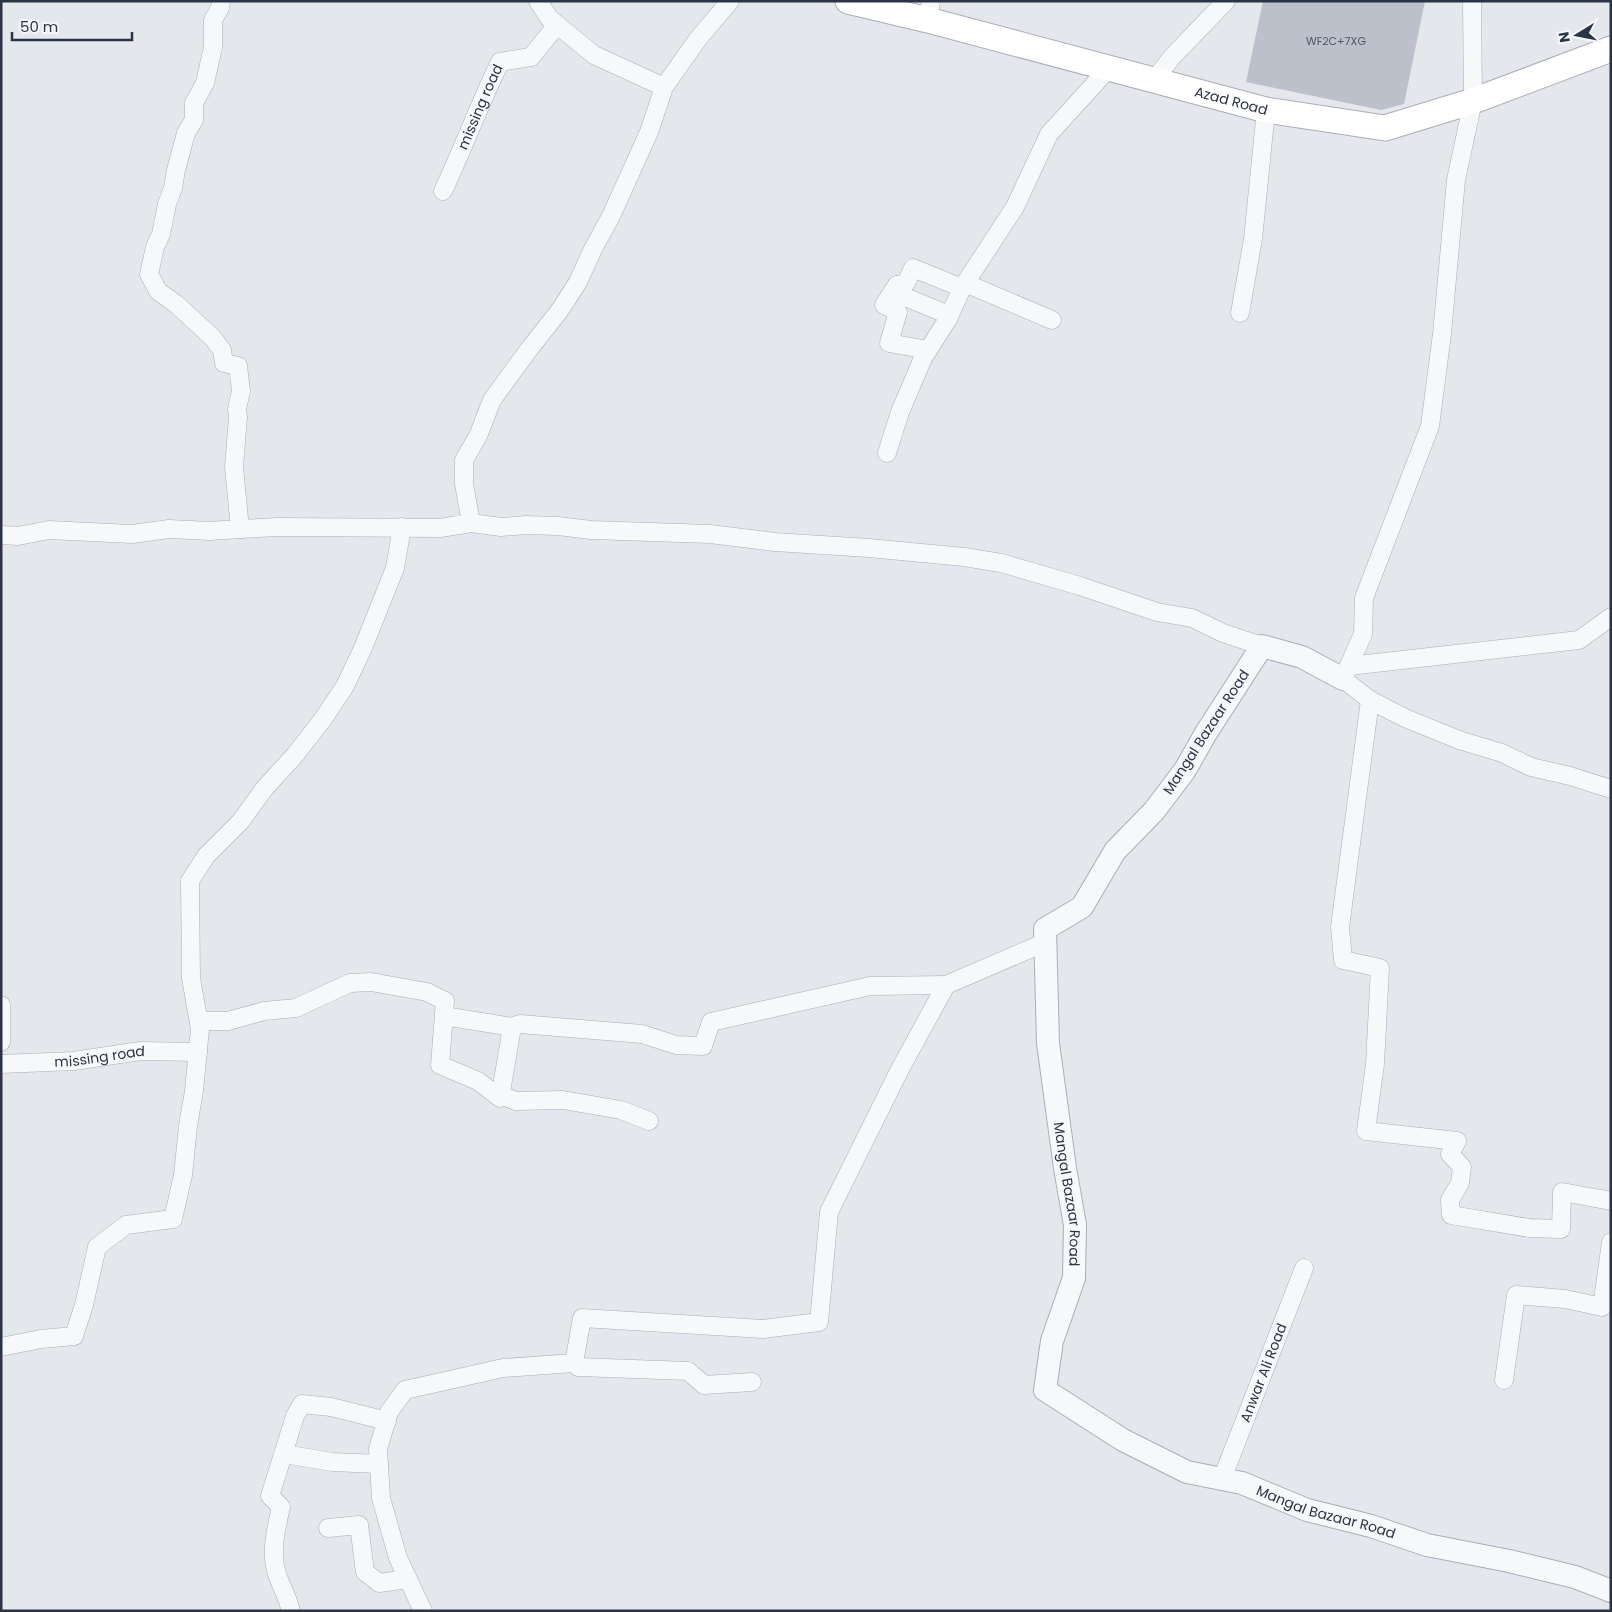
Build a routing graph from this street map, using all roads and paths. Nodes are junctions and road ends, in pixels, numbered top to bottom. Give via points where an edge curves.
1 (221, 1) edge
2 (538, 1) edge
3 (730, 1) edge
4 (848, 1) edge
5 (1226, 1) edge
6 (1472, 1) edge
7 (930, 11) edge
8 (557, 25) junction
9 (1611, 49) edge
10 (1108, 68) junction
11 (1154, 80) junction
12 (664, 87) junction
13 (1473, 102) junction
14 (1266, 110) junction
15 (442, 191) dead end
16 (897, 285) junction
17 (964, 286) junction
18 (1240, 313) dead end
19 (950, 315) junction
20 (1052, 320) dead end
21 (928, 350) junction
22 (887, 453) dead end
23 (471, 524) junction
24 (402, 527) junction
25 (240, 529) junction
26 (1, 535) edge
27 (1611, 617) edge
28 (1262, 646) junction
29 (1346, 673) junction
30 (1370, 700) junction
31 (1611, 789) edge
32 (1046, 942) junction
33 (946, 985) junction
34 (1, 1005) edge
35 (444, 1016) junction
36 (199, 1021) junction
37 (512, 1027) junction
38 (1, 1042) edge
39 (198, 1052) junction
40 (1, 1064) edge
41 (500, 1094) junction
42 (648, 1121) dead end
43 (1611, 1201) edge
44 (1611, 1242) edge
45 (1304, 1268) dead end
46 (1, 1347) edge
47 (574, 1363) junction
48 (1504, 1380) dead end
49 (752, 1382) dead end
50 (386, 1421) junction
51 (284, 1454) junction
52 (379, 1464) junction
53 (1222, 1479) junction
54 (328, 1528) dead end
55 (408, 1579) junction
56 (1611, 1591) edge
57 (291, 1611) edge
58 (424, 1611) edge

1 - 25 street via 213,20 213,47 205,83 194,104 194,120 186,132 149,274 158,291 212,337 222,350 224,363 238,366 241,391 236,410 234,467
2 - 8 street
3 - 12 street
4 - 7 main road, Azad Road
5 - 11 street
6 - 13 street
7 - 10 main road, Azad Road
8 - 12 street via 594,55
8 - 15 street, missing road via 531,57 500,62
9 - 13 main road, Azad Road
10 - 11 main road, Azad Road
10 - 17 street via 1049,134 1015,207
11 - 14 main road, Azad Road
12 - 23 street via 649,132 612,216 578,282 492,400 478,436 464,460 464,484
13 - 14 main road, Azad Road via 1386,128
13 - 29 street via 1456,180 1430,426 1364,598 1363,634
14 - 18 street via 1253,239
16 - 17 street via 906,283 913,268
16 - 19 street via 906,296
16 - 21 street via 884,305 898,312 888,343
17 - 19 street
17 - 20 street
19 - 21 street
21 - 22 street via 900,412
23 - 24 street via 440,528
23 - 28 street via 710,534 964,557 1001,563 1157,612 1192,618
24 - 25 street
24 - 36 street via 395,568 345,686 295,755 241,821 206,856 190,881 191,978
25 - 26 street via 169,529 132,534 49,530 18,536
27 - 29 street via 1579,640
28 - 29 street
28 - 32 street, Mangal Bazaar Road via 1184,770 1154,811 1115,851 1082,907 1045,929
29 - 30 street
30 - 31 street via 1405,718 1502,753 1531,767
30 - 43 street via 1340,927 1343,960 1380,968 1375,1064 1366,1131 1457,1142 1450,1154 1462,1167 1460,1183 1450,1200 1451,1215 1529,1228 1561,1229 1562,1192
32 - 33 street
32 - 53 street, Mangal Bazaar Road via 1048,1043 1074,1224 1074,1278 1052,1341 1046,1390 1123,1440 1187,1472
33 - 37 street via 870,986 711,1022 703,1046 676,1045 642,1034 520,1024
33 - 47 street via 829,1212 819,1322 763,1329 582,1318
34 - 38 street
35 - 36 street via 445,1001 427,992 371,982 350,983 296,1008 264,1011 228,1021
35 - 37 street
35 - 41 street via 440,1065 478,1082 500,1098
36 - 39 street
37 - 41 street
39 - 40 street, missing road via 140,1051 74,1062
39 - 46 street via 183,1176 173,1219 126,1225 96,1247 74,1336
41 - 42 street via 516,1101 563,1100 621,1110
44 - 48 street via 1602,1307 1565,1299 1516,1295
45 - 53 street, Anwar Ali Road
47 - 49 street via 578,1367 688,1370 704,1385
47 - 50 street via 504,1368 406,1390
50 - 51 street via 331,1407 302,1404 295,1416
50 - 52 street via 378,1449
51 - 52 street via 332,1462
51 - 57 street via 270,1496 281,1508 273,1538 276,1572
52 - 55 street via 381,1498 398,1558
53 - 56 street, Mangal Bazaar Road via 1242,1483 1308,1510 1428,1545 1575,1577
54 - 55 street via 359,1525 366,1572 379,1583
55 - 58 street

